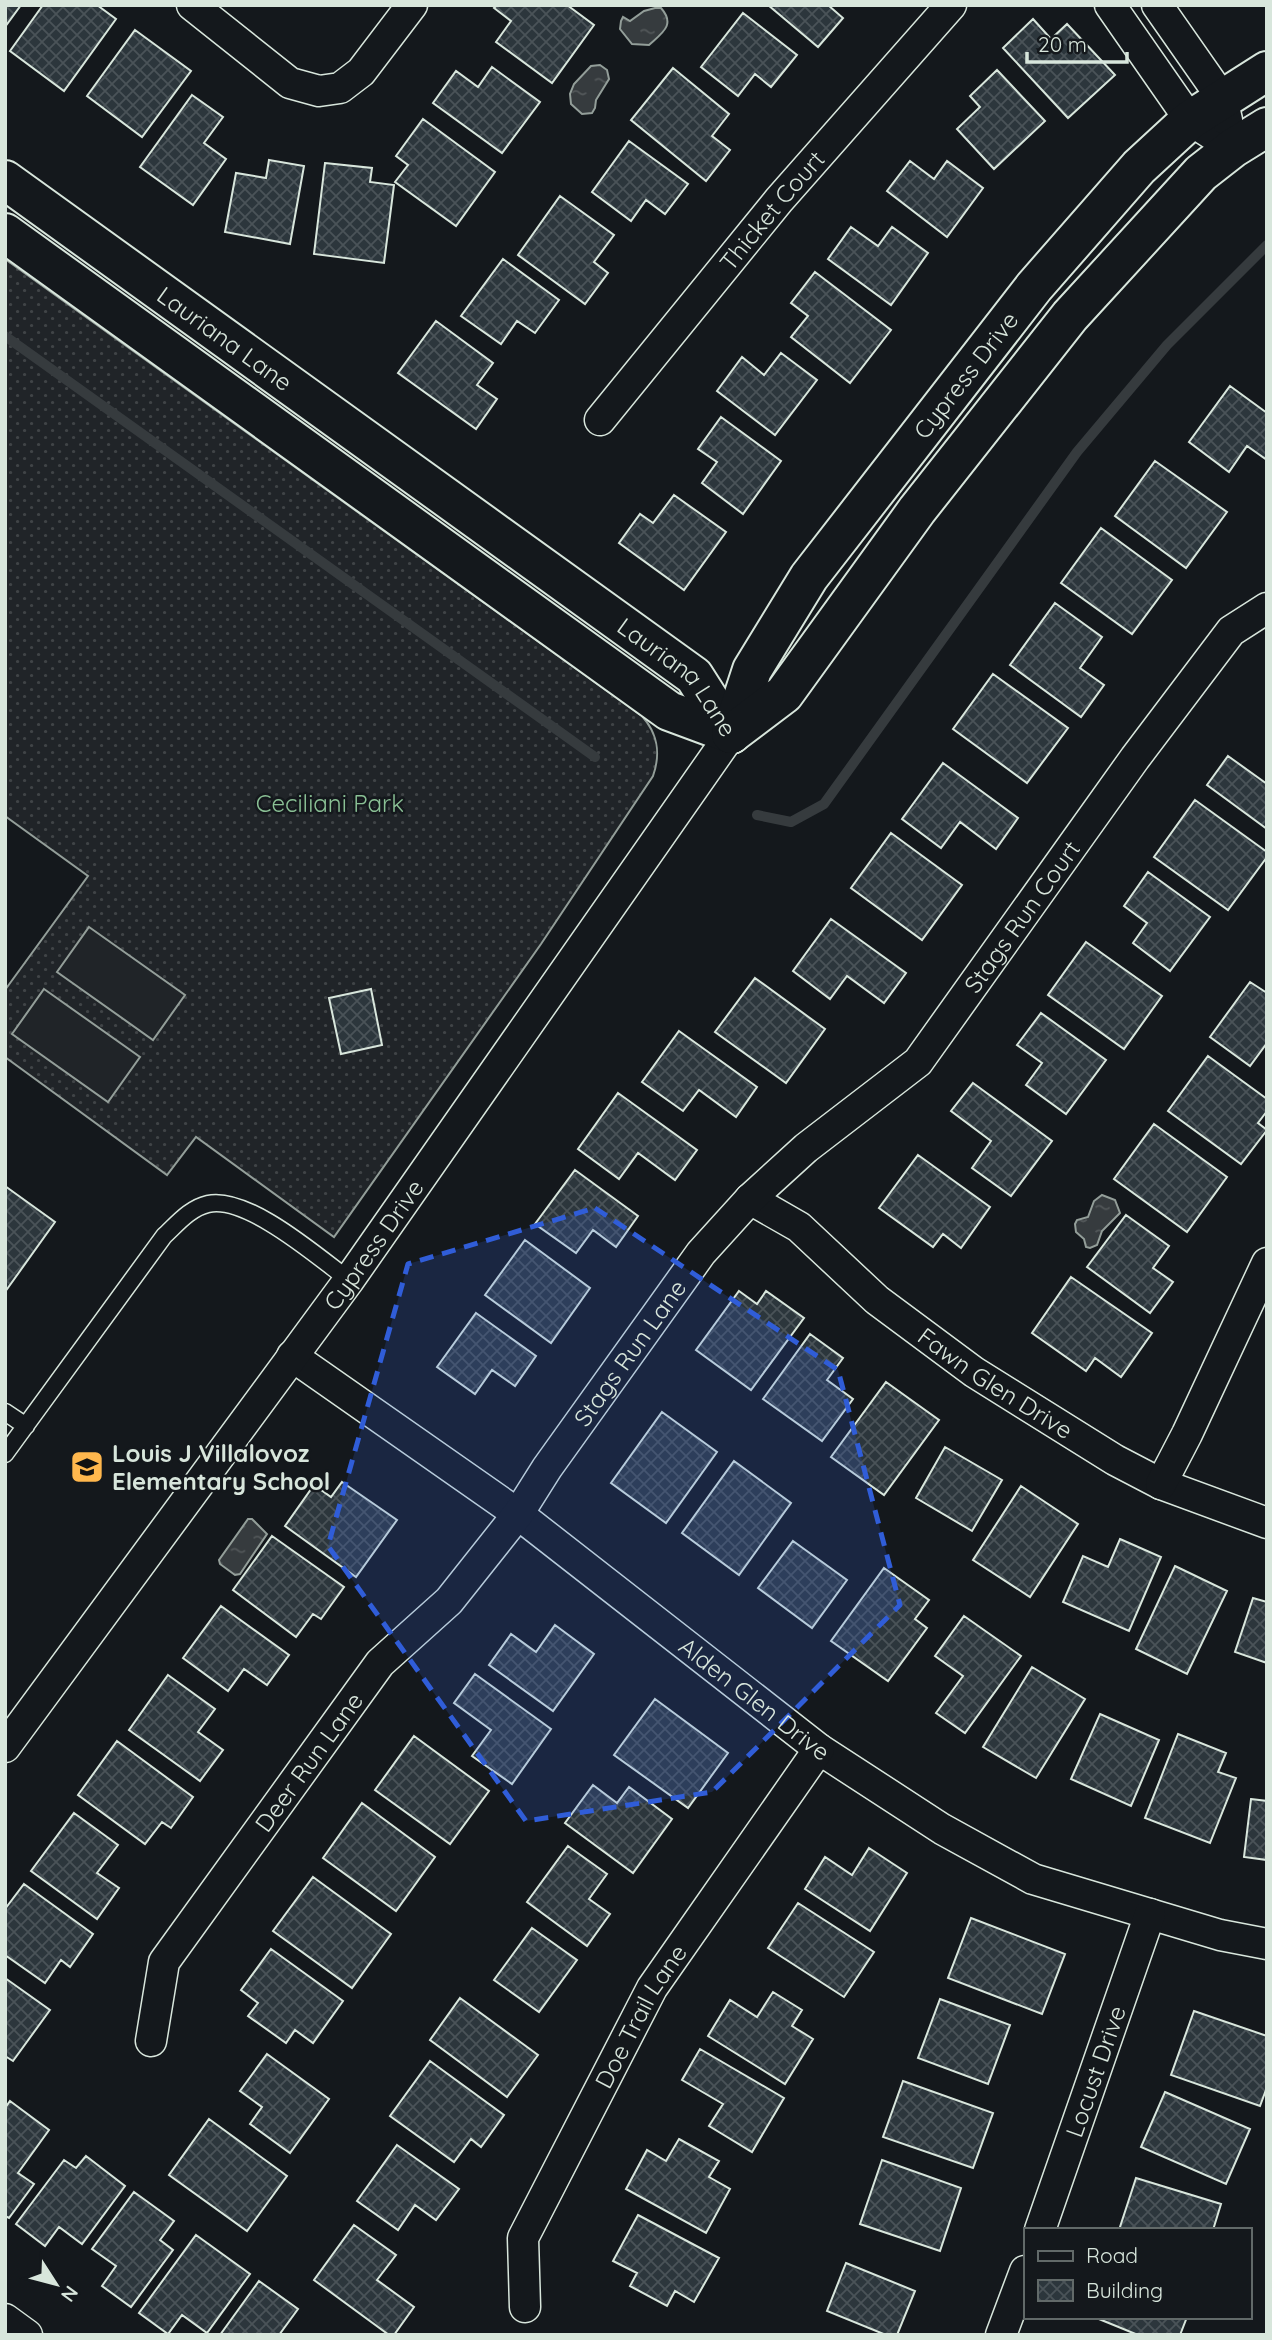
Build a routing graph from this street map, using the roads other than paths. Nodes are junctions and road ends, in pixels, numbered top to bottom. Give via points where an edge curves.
1 (192, 5) edge
2 (412, 5) edge
3 (951, 5) edge
4 (1110, 5) edge
5 (1157, 5) edge
6 (1267, 71) edge
7 (1222, 98) junction
8 (1190, 120) junction
9 (1267, 127) edge
10 (1233, 148) junction
11 (5, 180) edge
12 (5, 233) edge
13 (600, 420) dead end
14 (1267, 608) edge
15 (731, 734) junction
16 (750, 1199) junction
17 (1267, 1263) edge
18 (349, 1280) junction
19 (292, 1356) junction
20 (5, 1412) edge
21 (26, 1426) junction
22 (5, 1454) edge
23 (1161, 1484) junction
24 (518, 1514) junction
25 (1267, 1523) edge
26 (5, 1747) edge
27 (818, 1749) junction
28 (1150, 1914) junction
29 (1267, 1944) edge
30 (150, 2041) dead end
31 (1041, 2228) edge
32 (1024, 2274) edge
33 (525, 2306) dead end
34 (5, 2319) edge
35 (27, 2335) edge
36 (1001, 2335) edge

1 - 2 street via 290,83 319,91 340,88 361,72
3 - 13 street, Thicket Court via 779,200
4 - 8 street
5 - 7 street
6 - 7 street, Cypress Drive
7 - 8 street, Cypress Drive
7 - 10 street
8 - 10 street
8 - 15 street, Cypress Drive via 1139,167 1034,287 809,577 752,670
9 - 10 street, Cypress Drive
10 - 15 street, Cypress Drive via 1201,173 1070,316 918,510 784,694
11 - 15 street, Lauriana Lane via 694,676
12 - 15 street, Lauriana Lane via 669,711
14 - 16 street, Stags Run Court via 1231,631 918,1062 806,1148
15 - 18 street, Cypress Drive
16 - 23 street, Fawn Glen Drive via 799,1227 877,1300 974,1372
16 - 24 street, Stags Run Lane via 701,1253
17 - 23 street
18 - 19 street, Cypress Drive
18 - 21 lane via 257,1214 236,1205 208,1204 186,1214 164,1236
19 - 24 street, Alden Glen Drive
19 - 26 street, Cypress Drive
20 - 21 lane
21 - 22 lane
23 - 25 street, Fawn Glen Drive
24 - 27 street, Alden Glen Drive
24 - 30 street, Deer Run Lane via 449,1601 380,1663 164,1962
27 - 28 street, Alden Glen Drive via 942,1829 1033,1879
27 - 33 street, Doe Trail Lane via 652,1988 523,2238
28 - 29 street, Alden Glen Drive
28 - 31 street, Locust Drive
32 - 36 street
34 - 35 street

